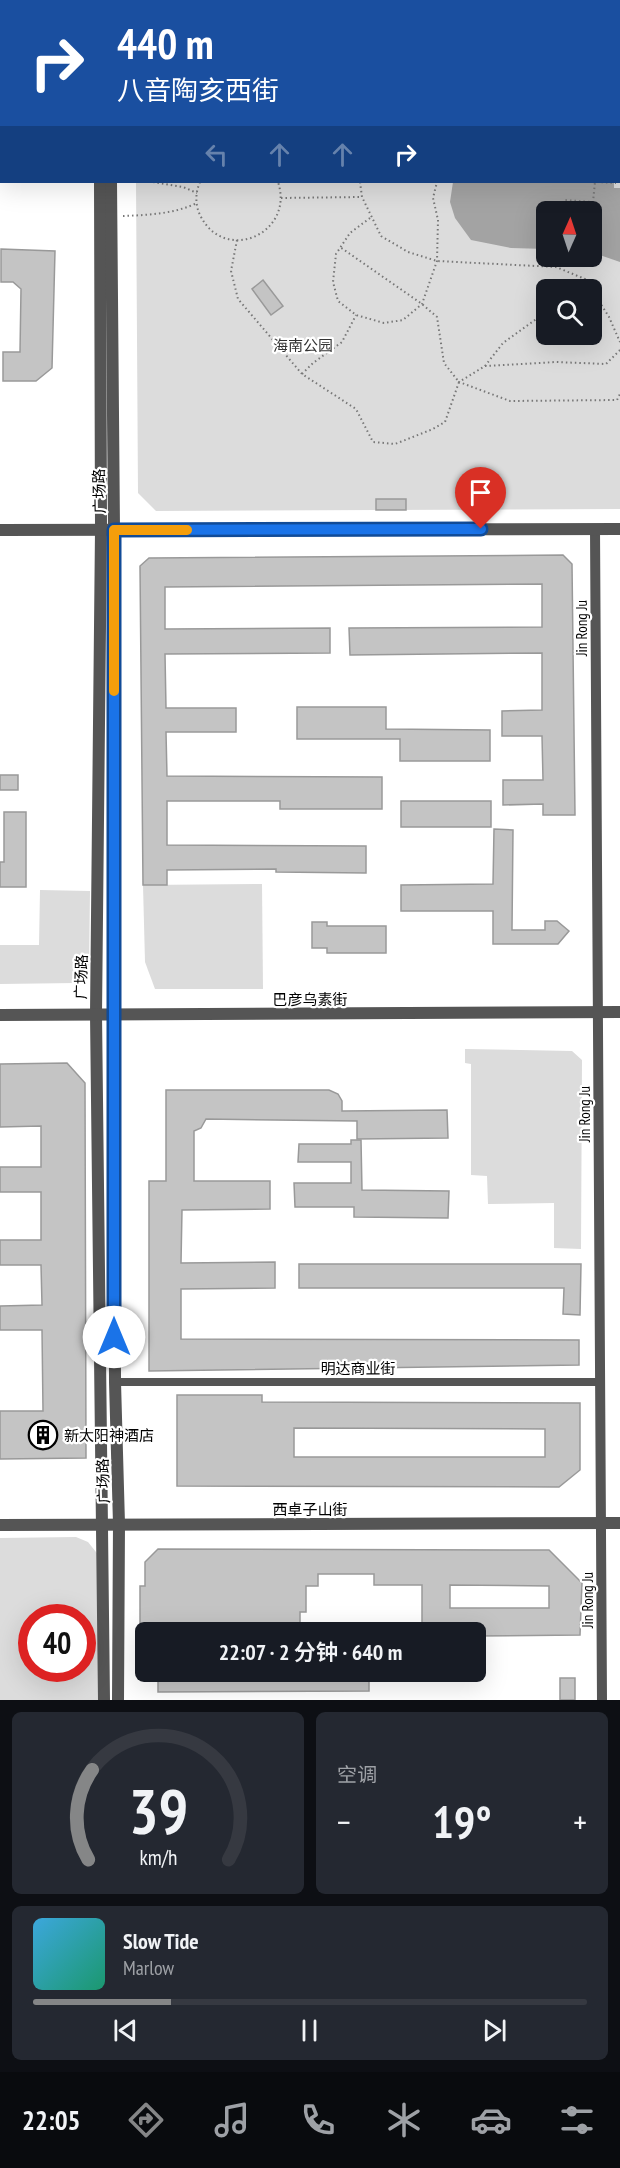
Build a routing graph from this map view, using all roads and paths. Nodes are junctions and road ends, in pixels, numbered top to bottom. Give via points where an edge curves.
1 (100, 183) edge
2 (111, 183) edge
3 (159, 183) edge
4 (200, 183) edge
5 (278, 183) edge
6 (360, 183) edge
7 (436, 183) edge
8 (596, 183) edge
9 (197, 193) junction
10 (281, 198) junction
11 (362, 198) junction
12 (564, 201) edge
13 (578, 201) edge
14 (593, 201) edge
15 (197, 203) junction
16 (111, 217) junction
17 (370, 218) junction
18 (237, 240) junction
19 (340, 247) junction
20 (437, 261) junction
21 (585, 279) edge
22 (422, 304) junction
23 (602, 306) edge
24 (356, 315) junction
25 (536, 319) edge
26 (620, 342) edge
27 (620, 350) edge
28 (485, 366) junction
29 (302, 374) junction
30 (459, 382) junction
31 (620, 394) edge
32 (595, 529) junction
33 (620, 529) edge
34 (0, 530) edge
35 (101, 530) junction
36 (114, 530) junction
37 (620, 1012) edge
38 (0, 1015) edge
39 (598, 1016) junction
40 (96, 1018) junction
41 (114, 1018) junction
42 (620, 1019) edge
43 (0, 1021) edge
44 (115, 1382) junction
45 (601, 1382) junction
46 (602, 1523) junction
47 (620, 1523) edge
48 (0, 1524) edge
49 (102, 1524) junction
50 (119, 1524) junction
51 (104, 1700) edge
52 (118, 1700) edge
53 (603, 1700) edge

1 - 35 street, 广场路
2 - 16 street, 广场路
3 - 9 path
4 - 9 path
5 - 10 path
6 - 11 path
7 - 20 path via 433,198 438,220
8 - 14 path
9 - 15 path
10 - 11 path
10 - 18 path via 277,217 264,232
11 - 17 path
12 - 13 path
15 - 16 path via 148,215
15 - 18 path via 210,229
16 - 36 street, 广场路
17 - 19 path via 350,233
17 - 20 path via 381,236 408,252
18 - 29 path via 231,271 238,299
19 - 22 path
19 - 24 path via 333,282 338,301
20 - 21 path via 556,267
20 - 22 path
22 - 24 path via 403,320 384,323
22 - 30 path via 437,317 444,363
23 - 26 path
24 - 29 path via 342,342
25 - 28 path via 502,343
27 - 28 path via 606,364
28 - 30 path
29 - 30 path via 356,409 373,442 395,444 445,422
30 - 31 path via 510,401 617,400
32 - 33 street
32 - 36 street
32 - 39 street, Jin Rong Ju
34 - 35 street
35 - 36 street
35 - 40 street, 广场路
36 - 41 street, 广场路
37 - 39 street, 巴彦乌素街
38 - 40 street, 巴彦乌素街
39 - 41 street, 巴彦乌素街
39 - 42 street, 巴彦乌素街
39 - 45 street, Jin Rong Ju
40 - 41 street, 巴彦乌素街
40 - 43 street, 巴彦乌素街
40 - 49 street, 广场路
41 - 44 street, 广场路
44 - 45 street, 明达商业街
44 - 50 street, 广场路
45 - 46 street, Jin Rong Ju
46 - 47 street, 西卓子山街
46 - 50 street, 西卓子山街
46 - 53 street, Jin Rong Ju
48 - 49 street, 西卓子山街
49 - 50 street, 西卓子山街
49 - 51 street, 广场路
50 - 52 street, 广场路

